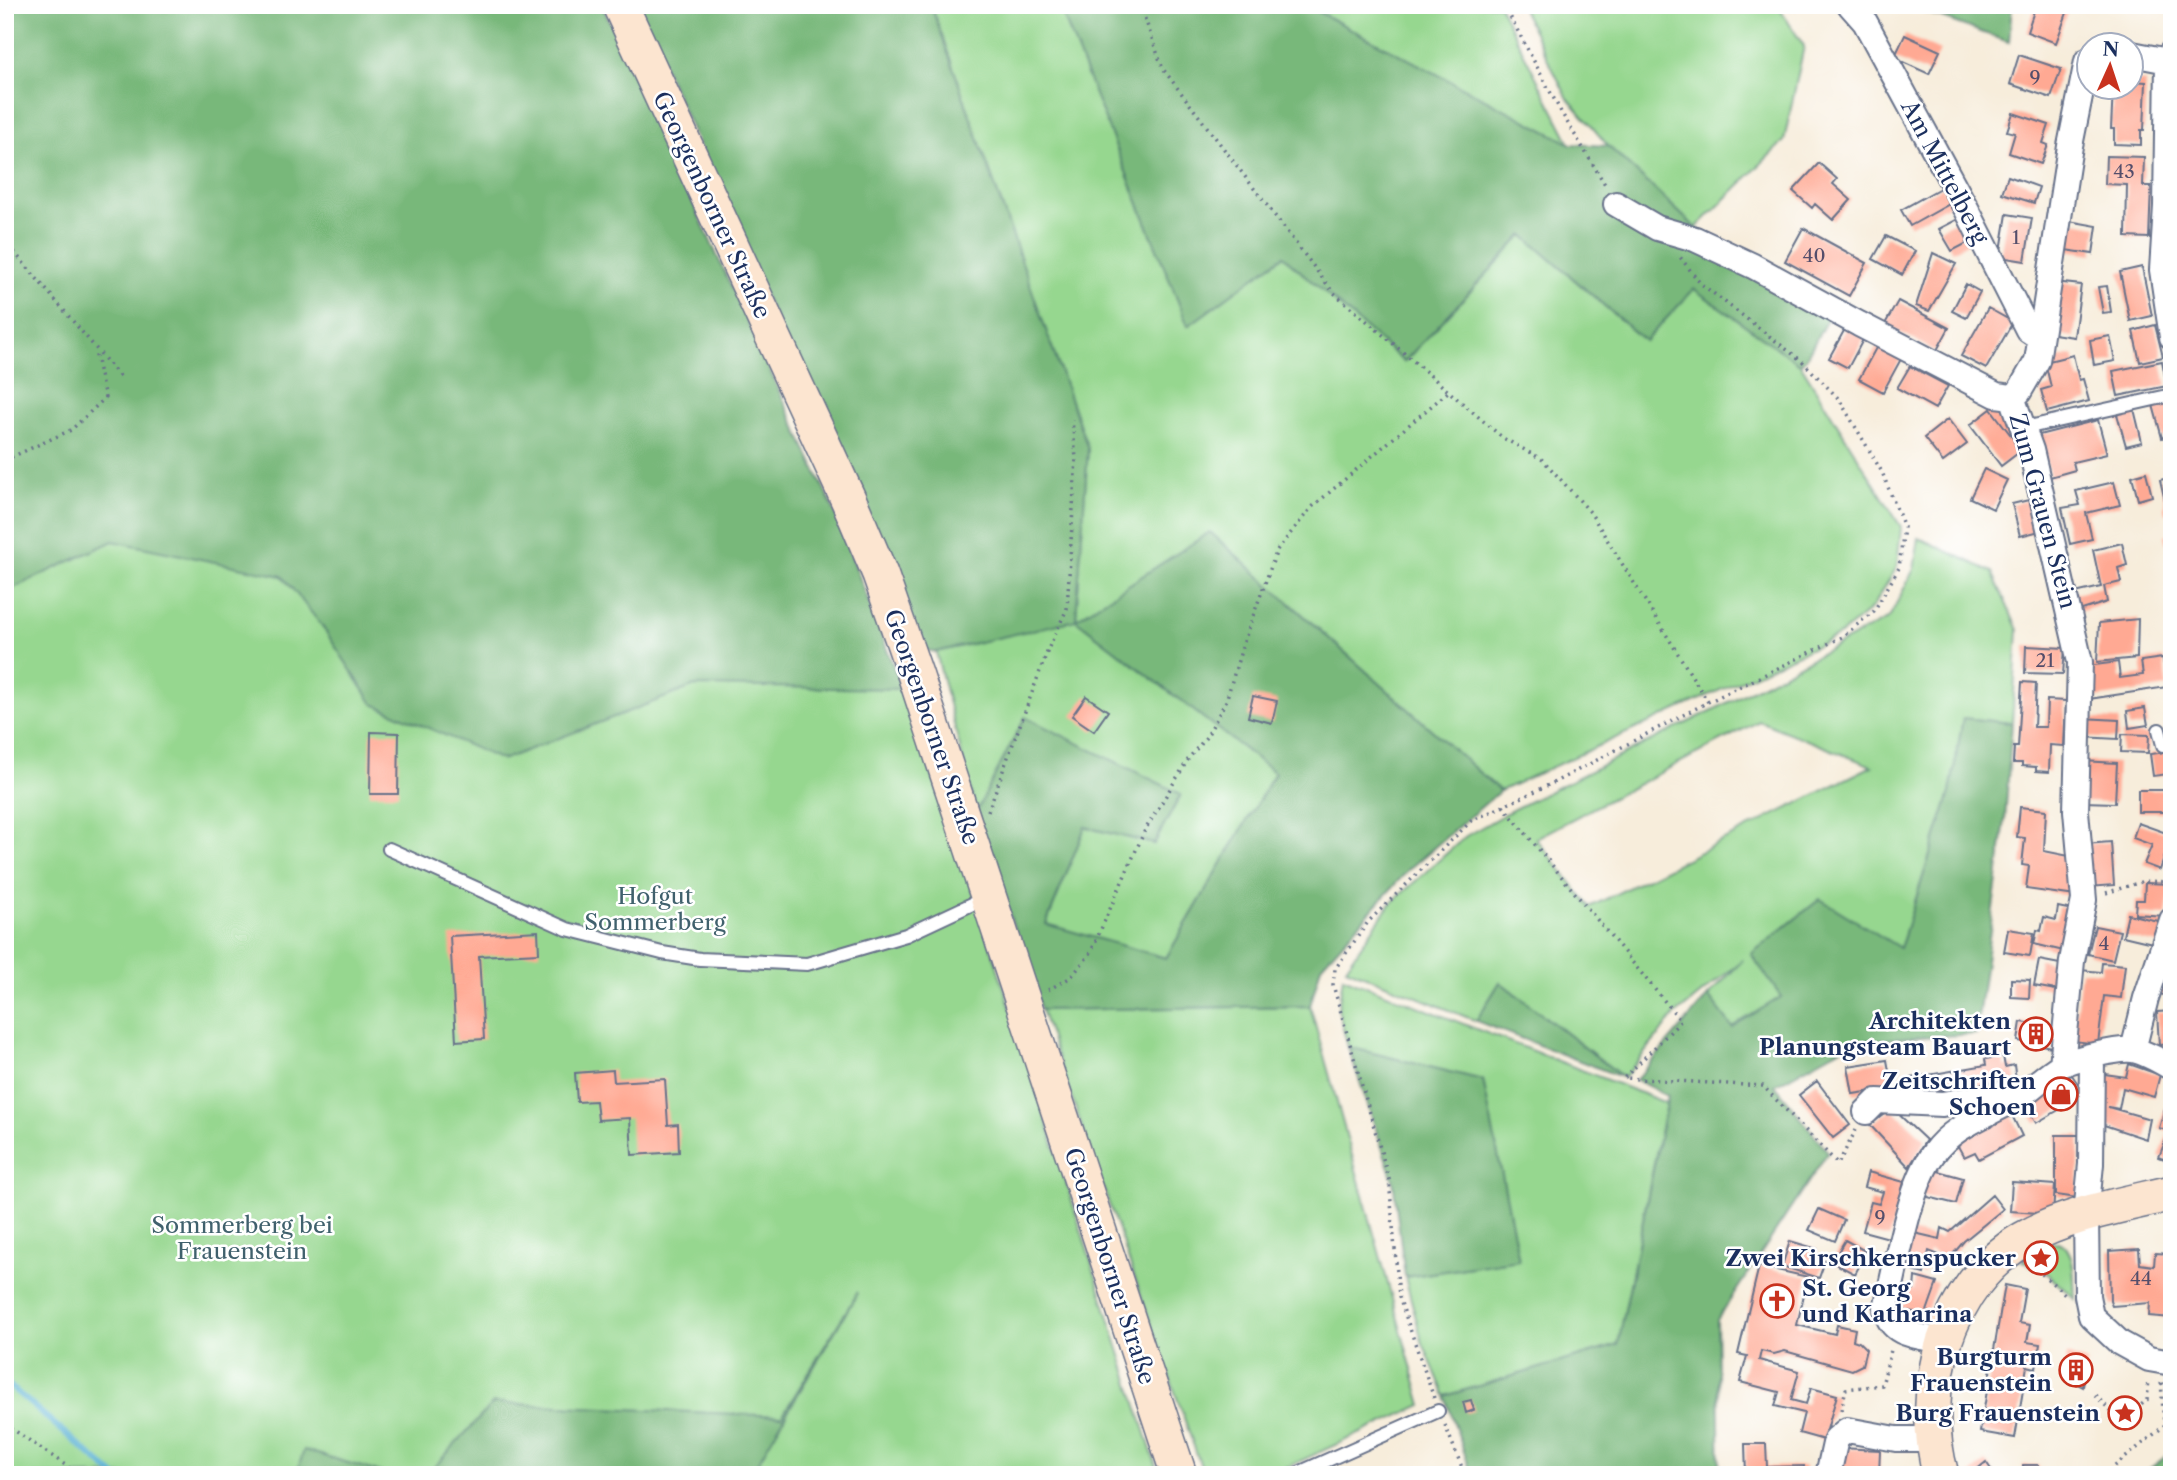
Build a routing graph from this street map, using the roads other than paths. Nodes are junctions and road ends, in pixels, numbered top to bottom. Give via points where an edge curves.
1 (620, 5) edge
2 (1850, 5) edge
3 (2146, 55) edge
4 (2170, 56) edge
5 (2079, 102) edge
6 (1616, 204) road end
7 (2172, 337) edge
8 (2040, 338) junction
9 (2172, 395) edge
10 (2012, 397) junction
11 (2025, 428) junction
12 (2159, 730) dead end
13 (2172, 745) edge
14 (389, 849) dead end
15 (988, 895) junction
16 (2172, 920) edge
17 (2133, 1050) junction
18 (2092, 1057) junction
19 (2062, 1065) junction
20 (2172, 1068) edge
21 (2028, 1090) junction
22 (1866, 1112) road end
23 (2172, 1193) edge
24 (2086, 1215) junction
25 (1944, 1341) junction
26 (2172, 1363) edge
27 (1438, 1411) road end
28 (1935, 1440) junction
29 (1179, 1475) edge
30 (1294, 1475) edge
31 (1828, 1475) edge
32 (1941, 1475) edge

1 - 15 main road, Georgenborner Straße via 874,562
2 - 8 street, Am Mittelberg via 1865,22 2028,330
3 - 4 street
4 - 7 street via 2162,270
5 - 8 street
6 - 10 street, Zum Grauen Stein via 1657,228 1696,239 1753,265 1996,394
8 - 10 street via 2037,361
9 - 11 lane
10 - 11 street, Zum Grauen Stein
11 - 19 street, Zum Grauen Stein via 2080,662 2076,811 2084,900 2071,961
12 - 13 lane via 2164,746
14 - 15 lane via 567,929 700,959 807,964 906,935
15 - 29 main road, Georgenborner Straße
16 - 17 street
17 - 18 street
17 - 20 street
18 - 19 street
18 - 24 street
19 - 21 street
21 - 22 street via 1942,1104 1878,1101
21 - 25 street via 1963,1125 1932,1155 1920,1179 1886,1308 1888,1321 1896,1329
23 - 24 main road
24 - 25 main road via 2051,1226 2003,1253 1965,1297
24 - 26 street via 2091,1316 2120,1343 2149,1359
25 - 28 main road via 1934,1383
27 - 30 lane
28 - 31 street via 1847,1430 1836,1439
28 - 32 main road

